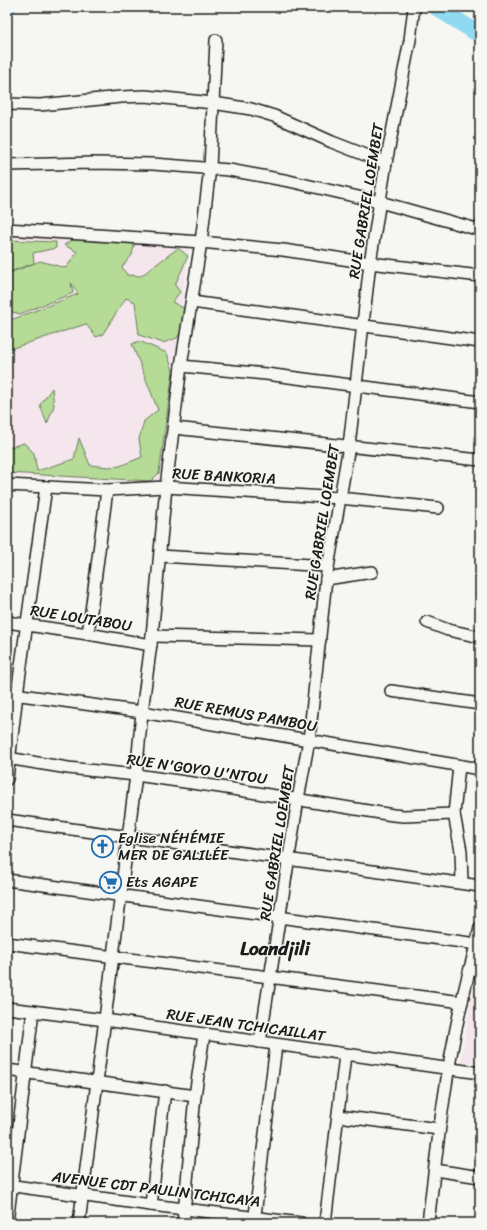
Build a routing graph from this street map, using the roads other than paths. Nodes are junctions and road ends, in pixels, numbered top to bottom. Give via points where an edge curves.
1 (414, 7) edge
2 (216, 40) dead end
3 (213, 103) junction
4 (7, 104) edge
5 (386, 163) junction
6 (7, 165) edge
7 (210, 168) junction
8 (380, 202) junction
9 (7, 229) edge
10 (480, 230) edge
11 (201, 242) junction
12 (370, 263) junction
13 (480, 276) edge
14 (192, 302) junction
15 (364, 326) junction
16 (480, 342) edge
17 (181, 366) junction
18 (356, 386) junction
19 (480, 402) edge
20 (174, 428) junction
21 (349, 446) junction
22 (480, 460) edge
23 (7, 485) edge
24 (46, 487) junction
25 (166, 487) junction
26 (108, 490) junction
27 (340, 498) junction
28 (438, 508) dead end
29 (160, 556) junction
30 (328, 566) junction
31 (372, 572) dead end
32 (326, 579) junction
33 (7, 622) edge
34 (427, 622) dead end
35 (27, 625) junction
36 (88, 634) junction
37 (480, 637) edge
38 (152, 640) junction
39 (320, 640) junction
40 (391, 692) dead end
41 (12, 694) edge
42 (480, 704) edge
43 (142, 712) junction
44 (310, 740) junction
45 (8, 758) edge
46 (459, 766) junction
47 (480, 769) edge
48 (136, 775) junction
49 (7, 779) edge
50 (298, 800) junction
51 (454, 814) junction
52 (7, 820) edge
53 (127, 837) junction
54 (289, 859) junction
55 (7, 880) edge
56 (462, 883) junction
57 (480, 886) edge
58 (120, 895) junction
59 (280, 917) junction
60 (480, 928) edge
61 (7, 943) edge
62 (476, 944) junction
63 (113, 957) junction
64 (270, 976) junction
65 (462, 1002) junction
66 (7, 1008) edge
67 (33, 1012) junction
68 (105, 1020) junction
69 (204, 1034) junction
70 (260, 1042) junction
71 (276, 1045) junction
72 (346, 1055) junction
73 (450, 1068) junction
74 (7, 1070) edge
75 (25, 1073) junction
76 (480, 1073) edge
77 (97, 1082) junction
78 (165, 1091) junction
79 (195, 1096) junction
80 (338, 1116) junction
81 (439, 1129) junction
82 (435, 1170) junction
83 (480, 1177) edge
84 (9, 1185) edge
85 (82, 1196) junction
86 (152, 1205) junction
87 (185, 1210) junction
88 (254, 1220) edge
89 (7, 1223) edge
90 (79, 1223) edge
91 (183, 1223) edge
92 (301, 1223) edge
93 (325, 1223) edge
94 (428, 1223) edge

1 - 5 street, RUE GABRIEL LOEMBET
2 - 3 street
3 - 4 street via 145,96 40,105
3 - 5 street via 251,109 274,116
3 - 7 street
5 - 8 street, RUE GABRIEL LOEMBET
6 - 7 street via 154,164
7 - 8 street via 289,181
7 - 11 street
8 - 10 street
8 - 12 street, RUE GABRIEL LOEMBET
9 - 11 street
11 - 12 street via 283,250
11 - 14 street
12 - 13 street
12 - 15 street, RUE GABRIEL LOEMBET
14 - 15 street
14 - 17 street
15 - 16 street
15 - 18 street, RUE GABRIEL LOEMBET
17 - 18 street
17 - 20 street
18 - 19 street
18 - 21 street, RUE GABRIEL LOEMBET
20 - 21 street
20 - 25 street
21 - 22 street
21 - 27 street, RUE GABRIEL LOEMBET
23 - 24 street, RUE BANKORIA
24 - 26 street, RUE BANKORIA
24 - 35 street
25 - 26 street, RUE BANKORIA
25 - 27 street, RUE BANKORIA
25 - 29 street
26 - 36 street
27 - 28 street, RUE BANKORIA
27 - 30 street, RUE GABRIEL LOEMBET
29 - 30 street
29 - 38 street
30 - 32 street, RUE GABRIEL LOEMBET
31 - 32 street
32 - 39 street, RUE GABRIEL LOEMBET
33 - 35 street, RUE LOUTABOU
34 - 37 street
35 - 36 street, RUE LOUTABOU
35 - 41 street
36 - 38 street, RUE LOUTABOU
38 - 39 street, RUE LOUTABOU
38 - 43 street
39 - 44 street, RUE GABRIEL LOEMBET
40 - 42 street
41 - 43 street, RUE REMUS PAMBOU
41 - 45 street
43 - 44 street, RUE REMUS PAMBOU
43 - 48 street
44 - 46 street, RUE REMUS PAMBOU
44 - 50 street, RUE GABRIEL LOEMBET
45 - 48 street, RUE N'GOYO U'NTOU via 68,768
45 - 49 street
46 - 47 street, RUE REMUS PAMBOU
46 - 51 street
48 - 50 street, RUE N'GOYO U'NTOU
48 - 53 street
50 - 51 street, RUE N'GOYO U'NTOU via 404,816
50 - 54 street, RUE GABRIEL LOEMBET
51 - 56 street via 461,851
52 - 53 street
53 - 54 street
53 - 58 street
54 - 56 street
54 - 59 street, RUE GABRIEL LOEMBET
55 - 58 street
56 - 57 street
58 - 59 street
58 - 63 street
59 - 62 street
59 - 64 street, RUE GABRIEL LOEMBET
60 - 62 street
61 - 63 street
62 - 65 street
63 - 64 street
63 - 68 street
64 - 65 street
64 - 70 street, RUE GABRIEL LOEMBET
65 - 73 street
66 - 67 street, RUE JEAN TCHICAILLAT
67 - 68 street, RUE JEAN TCHICAILLAT
67 - 75 street
68 - 69 street, RUE JEAN TCHICAILLAT
68 - 77 street
69 - 70 street, RUE JEAN TCHICAILLAT
69 - 79 street
70 - 71 street, RUE JEAN TCHICAILLAT
71 - 72 street, RUE JEAN TCHICAILLAT
71 - 88 street
72 - 73 street, RUE JEAN TCHICAILLAT
72 - 80 street
73 - 76 street, RUE JEAN TCHICAILLAT
73 - 81 street
74 - 75 street
75 - 77 street
75 - 84 street
77 - 78 street
77 - 85 street
78 - 79 street
78 - 86 street
79 - 87 street
80 - 81 street
80 - 93 street
81 - 82 street
82 - 83 street
82 - 94 street
84 - 85 street, AVENUE CDT PAULIN TCHICAYA
84 - 89 street
85 - 86 street, AVENUE CDT PAULIN TCHICAYA
85 - 90 street
86 - 87 street, AVENUE CDT PAULIN TCHICAYA
87 - 88 street, AVENUE CDT PAULIN TCHICAYA
87 - 91 street
88 - 92 street, AVENUE CDT PAULIN TCHICAYA

